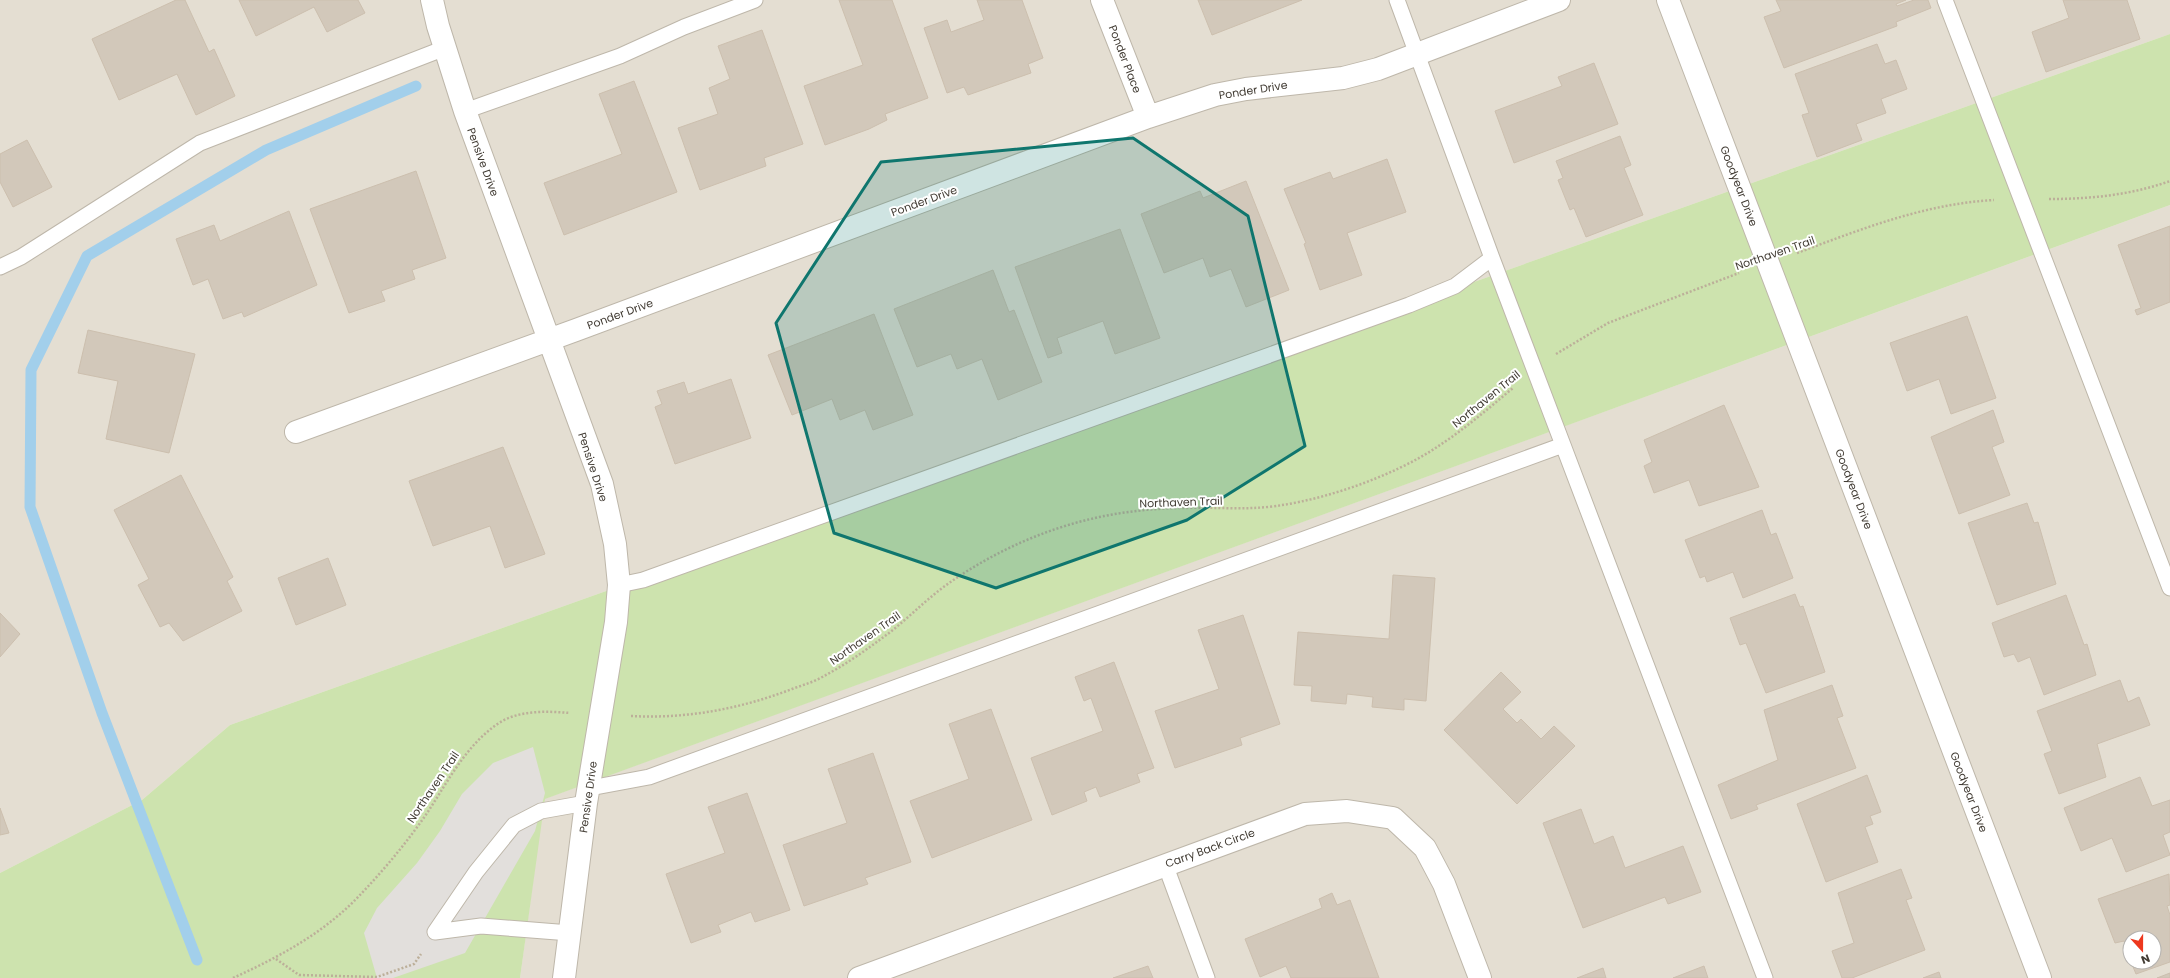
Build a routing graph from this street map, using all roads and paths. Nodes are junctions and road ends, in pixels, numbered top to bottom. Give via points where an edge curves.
1 (432, 0) edge
2 (755, 0) edge
3 (1102, 0) edge
4 (1397, 0) edge
5 (1559, 0) edge
6 (1668, 0) edge
7 (1945, 0) edge
8 (445, 48) junction
9 (1417, 53) junction
10 (465, 111) junction
11 (1148, 117) junction
12 (2170, 181) edge
13 (2022, 198) junction
14 (1492, 258) junction
15 (1768, 264) junction
16 (0, 267) edge
17 (548, 341) junction
18 (1536, 368) junction
19 (296, 432) dead end
20 (1564, 445) junction
21 (619, 585) junction
22 (2170, 588) edge
23 (600, 715) junction
24 (588, 796) junction
25 (1165, 864) junction
26 (435, 932) junction
27 (570, 933) junction
28 (276, 958) junction
29 (234, 978) edge
30 (564, 978) edge
31 (858, 978) edge
32 (1207, 978) edge
33 (1480, 978) edge
34 (1765, 978) edge
35 (2040, 978) edge

1 - 8 street, Pensive Drive
2 - 10 lane via 684,26 620,56
3 - 11 street, Ponder Place
4 - 9 lane
5 - 9 street, Ponder Drive
6 - 15 street, Goodyear Drive
7 - 13 lane
8 - 10 street, Pensive Drive
8 - 16 lane via 200,143 55,236
9 - 11 street, Ponder Drive via 1378,69 1343,78 1246,89
9 - 14 lane
10 - 17 street, Pensive Drive
11 - 17 street, Ponder Drive
12 - 13 path, Northaven Trail via 2116,195 2078,199
13 - 15 path, Northaven Trail via 1965,202 1906,214
13 - 22 lane
14 - 18 lane
14 - 21 lane via 1455,286 1409,305 642,580
15 - 18 path, Northaven Trail via 1608,323 1570,344
15 - 35 street, Goodyear Drive
17 - 19 street, Ponder Drive
17 - 21 street, Pensive Drive via 602,484 615,544
18 - 20 lane
18 - 23 path, Northaven Trail via 1438,447 1402,466 1334,494 1294,504 1254,508 1133,511 1055,530 1002,551 952,581 886,636 823,677 775,695 723,710 644,717
20 - 24 lane via 649,777
20 - 34 lane
21 - 23 street, Pensive Drive via 616,622
23 - 24 street, Pensive Drive
23 - 28 path, Northaven Trail via 547,711 519,715 500,723 466,753 408,839 358,898 314,934
24 - 26 lane via 540,811 514,825 476,872
24 - 27 street, Pensive Drive
25 - 31 street, Carry Back Circle
25 - 32 lane
25 - 33 street, Carry Back Circle via 1305,814 1347,811 1393,818 1425,848 1444,884
26 - 27 lane via 481,926
26 - 28 path via 414,964 377,977 299,975
27 - 30 street, Pensive Drive
28 - 29 path, Northaven Trail

